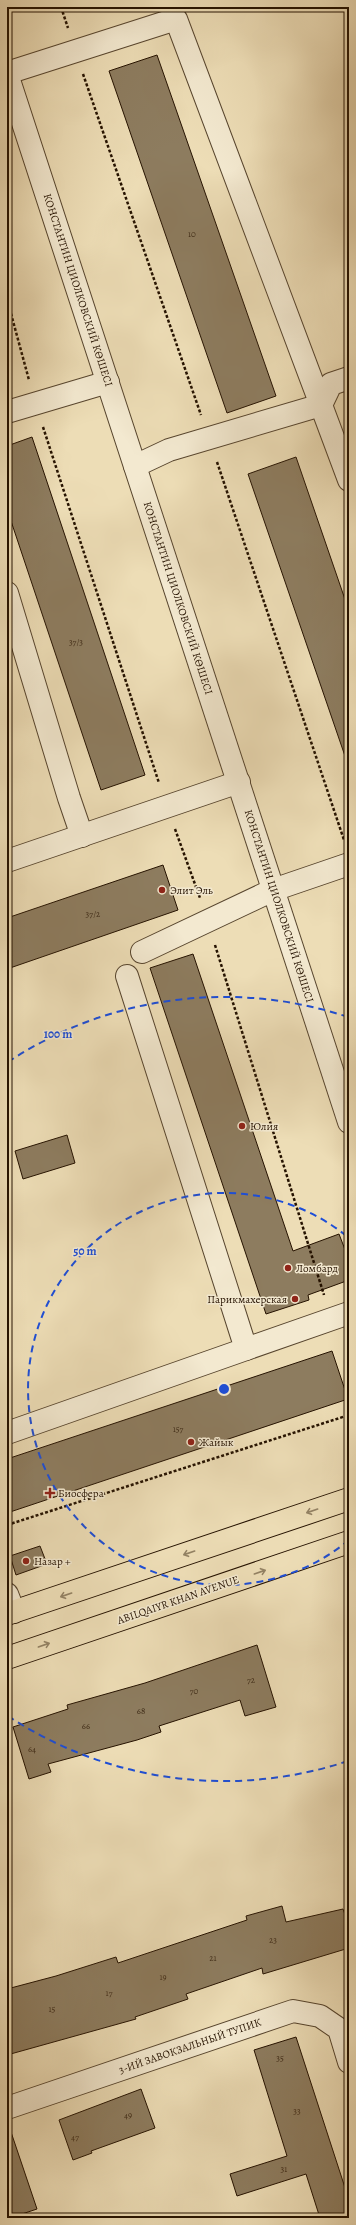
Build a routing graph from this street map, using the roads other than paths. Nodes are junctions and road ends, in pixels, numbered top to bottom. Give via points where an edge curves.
1 (174, 13) edge
2 (7, 73) edge
3 (349, 378) edge
4 (108, 382) junction
5 (321, 405) junction
6 (7, 412) edge
7 (135, 466) junction
8 (349, 480) edge
9 (7, 593) edge
10 (238, 782) junction
11 (82, 836) junction
12 (7, 861) edge
13 (349, 864) edge
14 (273, 890) junction
15 (142, 952) dead end
16 (127, 976) dead end
17 (349, 1122) edge
18 (349, 1313) edge
19 (246, 1349) junction
20 (7, 1433) edge
21 (349, 1499) edge
22 (349, 1542) edge
23 (9, 1607) edge
24 (7, 1658) edge
25 (349, 2062) edge
26 (7, 2108) edge

1 - 2 street
1 - 5 street
2 - 4 street, КОНСТАНТИН ЦИОЛКОВСКИЙ КӨШЕСІ
3 - 5 street via 330,384
4 - 6 street
4 - 7 street, КОНСТАНТИН ЦИОЛКОВСКИЙ КӨШЕСІ
5 - 7 street via 169,450
5 - 8 street
7 - 10 street, КОНСТАНТИН ЦИОЛКОВСКИЙ КӨШЕСІ
9 - 11 street
10 - 11 street
10 - 14 street, КОНСТАНТИН ЦИОЛКОВСКИЙ КӨШЕСІ
11 - 12 street
13 - 14 street
14 - 15 street
14 - 17 street, КОНСТАНТИН ЦИОЛКОВСКИЙ КӨШЕСІ
16 - 19 street
18 - 19 street
19 - 20 street
21 -> 23 main road
24 -> 22 main road, ABILQAIYR KHAN AVENUE
25 - 26 street, 3-ИЙ ЗАВОКЗАЛЬНЫЙ ТУПИК via 339,2029 320,2016 293,2011

